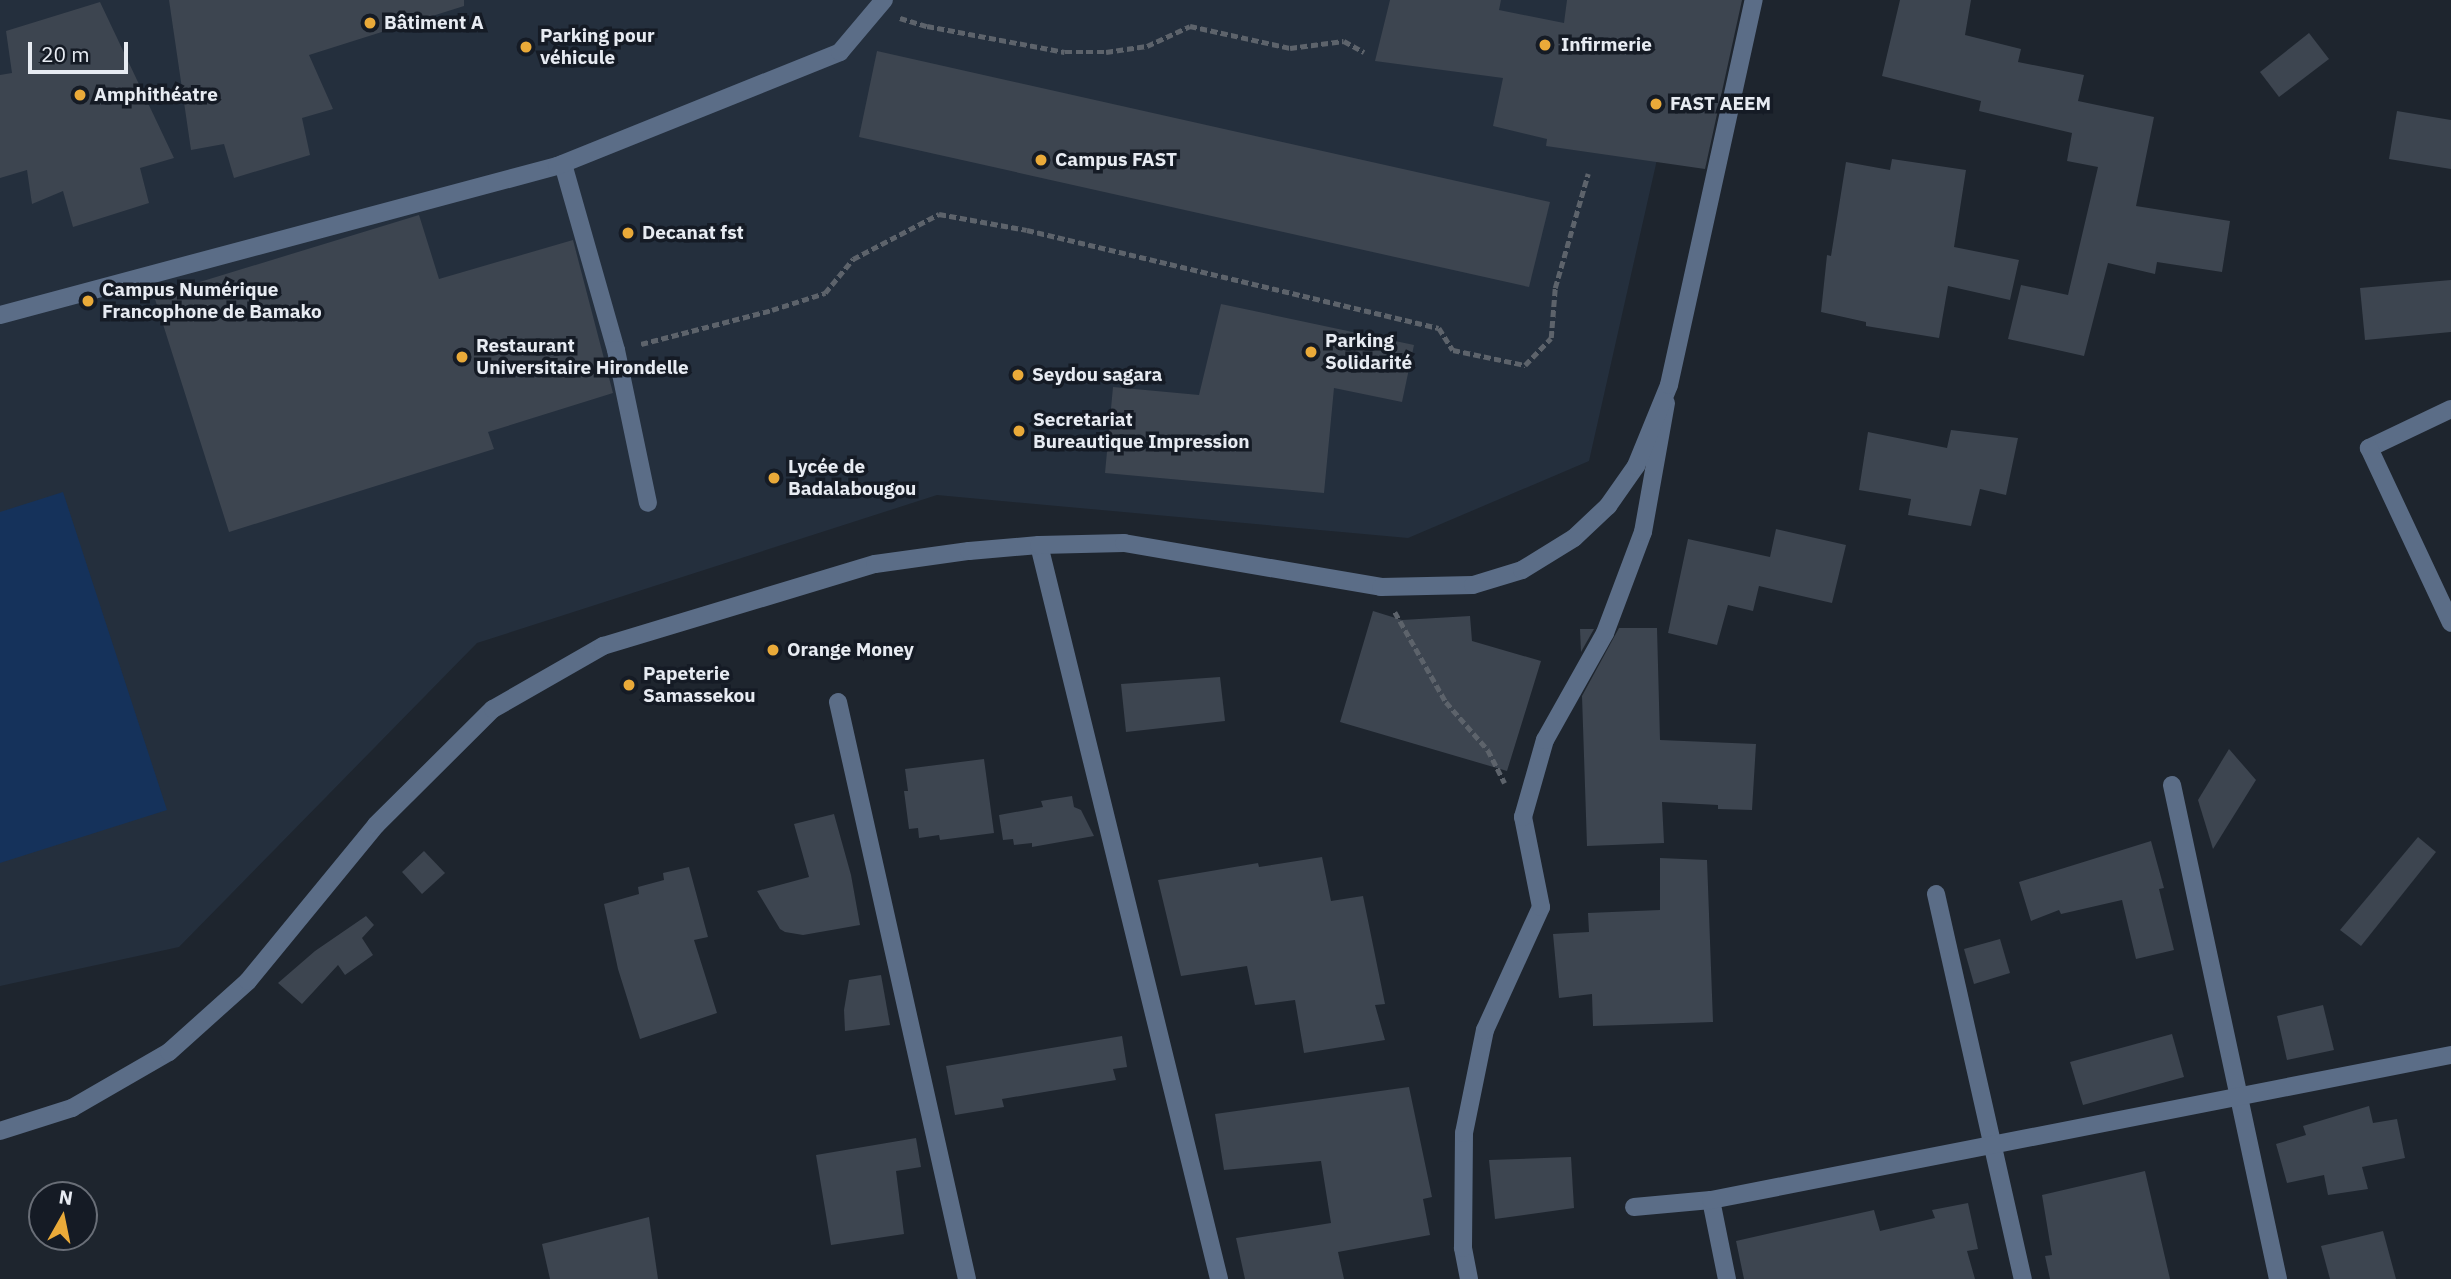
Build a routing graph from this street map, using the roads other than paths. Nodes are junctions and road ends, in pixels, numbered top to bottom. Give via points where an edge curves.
1 (1754, 0) edge
2 (881, 5) edge
3 (564, 164) junction
4 (0, 315) edge
5 (1669, 385) junction
6 (2451, 409) edge
7 (648, 503) dead end
8 (1039, 545) junction
9 (2451, 624) edge
10 (838, 702) dead end
11 (2172, 785) dead end
12 (1936, 894) dead end
13 (2451, 1055) edge
14 (2239, 1096) junction
15 (0, 1131) edge
16 (1993, 1145) junction
17 (1711, 1200) junction
18 (1634, 1207) dead end
19 (967, 1279) edge
20 (1219, 1279) edge
21 (1469, 1279) edge
22 (1727, 1279) edge
23 (2023, 1279) edge
24 (2278, 1279) edge

1 - 5 street
2 - 3 street via 840,52
3 - 4 street
3 - 7 street via 616,349
5 - 8 street via 1636,466 1608,506 1574,538 1522,570 1474,585 1381,587 1124,543
5 - 21 street via 1643,532 1605,633 1545,740 1523,817 1541,907 1485,1030 1464,1133 1463,1248
6 - 9 street via 2370,449
8 - 15 street via 875,564 603,646 493,709 376,825 248,981 169,1052 72,1108
8 - 20 street
10 - 19 street
11 - 14 street
12 - 16 street
13 - 14 street
14 - 16 street
14 - 24 street
16 - 17 street
16 - 23 street
17 - 18 street
17 - 22 street

